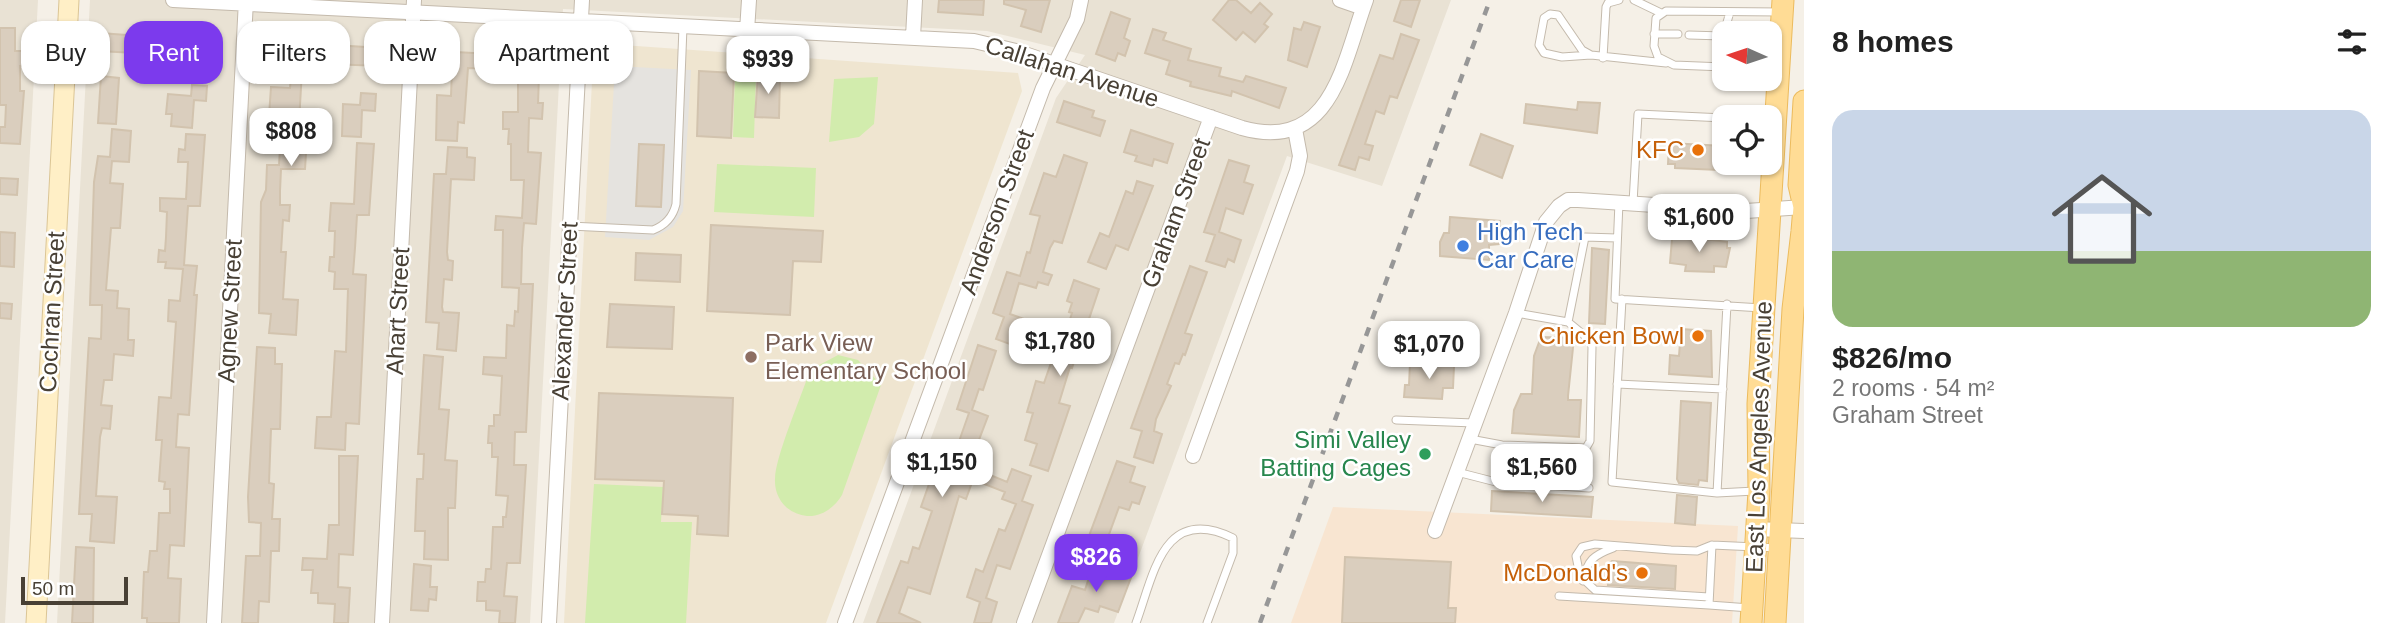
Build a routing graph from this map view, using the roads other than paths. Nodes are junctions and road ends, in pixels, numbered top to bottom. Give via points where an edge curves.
1 (69, 0) edge
2 (173, 0) edge
3 (582, 0) edge
4 (749, 0) edge
5 (915, 0) edge
6 (1081, 0) edge
7 (1340, 0) edge
8 (1619, 0) edge
9 (1634, 0) edge
10 (246, 2) edge
11 (1365, 4) edge
12 (1783, 6) edge
13 (414, 7) edge
14 (1730, 12) junction
15 (1661, 13) junction
16 (569, 21) edge
17 (580, 21) edge
18 (1727, 21) edge
19 (633, 25) edge
20 (684, 27) junction
21 (747, 31) junction
22 (1654, 34) junction
23 (1678, 34) dead end
24 (1689, 34) dead end
25 (1712, 35) edge
26 (913, 37) junction
27 (1591, 55) junction
28 (1603, 58) junction
29 (1666, 63) junction
30 (1054, 65) junction
31 (1712, 66) edge
32 (577, 84) edge
33 (1804, 101) edge
34 (1211, 117) junction
35 (1712, 117) edge
36 (1295, 129) junction
37 (1772, 175) edge
38 (1626, 203) junction
39 (1804, 207) edge
40 (1772, 210) junction
41 (570, 226) junction
42 (1617, 237) junction
43 (1622, 299) junction
44 (1727, 304) junction
45 (1763, 308) junction
46 (1516, 313) junction
47 (1568, 322) junction
48 (1617, 384) junction
49 (1723, 389) junction
50 (1396, 420) dead end
51 (1475, 423) junction
52 (1469, 438) junction
53 (1192, 456) dead end
54 (1457, 472) junction
55 (1589, 488) dead end
56 (1759, 491) junction
57 (1717, 493) junction
58 (1435, 531) dead end
59 (1804, 531) edge
60 (1756, 538) junction
61 (1780, 539) junction
62 (1712, 545) junction
63 (1617, 547) junction
64 (1583, 581) junction
65 (1559, 596) dead end
66 (1709, 601) junction
67 (1751, 615) edge
68 (36, 623) edge
69 (214, 623) edge
70 (382, 623) edge
71 (549, 623) edge
72 (845, 623) edge
73 (1024, 623) edge
74 (1136, 623) edge
75 (1207, 623) edge
76 (1775, 623) edge

1 - 68 main road, Cochran Street
2 - 10 street, Callahan Avenue
3 - 17 street, Alexander Street
4 - 21 street
5 - 26 street
6 - 30 street, Anderson Street via 1077,19
7 - 11 street
8 - 28 lane via 1606,7
9 - 15 lane
10 - 13 street, Callahan Avenue
10 - 69 street, Agnew Street
11 - 36 street via 1331,97
12 - 14 lane
13 - 16 street, Callahan Avenue
13 - 70 street, Ahart Street
14 - 15 lane
14 - 18 lane
15 - 22 lane
19 - 20 street, Callahan Avenue
20 - 21 street, Callahan Avenue
20 - 41 lane via 672,216 653,230
21 - 26 street, Callahan Avenue
22 - 23 lane
22 - 29 lane via 1658,57
24 - 25 lane
26 - 30 street, Callahan Avenue via 974,41
27 - 27 lane via 1581,50 1558,15 1544,18 1539,45 1544,53 1553,57
27 - 28 lane
28 - 29 lane
29 - 31 lane
30 - 34 street, Callahan Avenue
30 - 72 street, Anderson Street
32 - 41 street, Alexander Street
33 - 39 main road, East Los Angeles Avenue via 1799,185
34 - 36 street, Callahan Avenue via 1260,133
34 - 73 street, Graham Street
35 - 38 lane via 1638,114
36 - 53 street via 1300,156 1297,171
37 - 40 main road, East Los Angeles Avenue
38 - 40 street
38 - 42 lane
38 - 46 street via 1568,200 1559,206 1546,222
39 - 40 street
39 - 61 main road, East Los Angeles Avenue via 1793,309
40 - 45 main road, East Los Angeles Avenue
41 - 71 street, Alexander Street
42 - 43 lane via 1615,299
42 - 47 lane via 1585,237
43 - 44 lane
43 - 48 lane
44 - 45 lane
44 - 49 lane
45 - 56 main road, East Los Angeles Avenue
46 - 47 lane
46 - 51 street
47 - 52 lane via 1592,347 1590,441 1586,448 1502,445
48 - 49 lane
48 - 57 lane via 1612,482
49 - 57 lane
50 - 51 lane
51 - 52 street
52 - 54 street
54 - 55 lane via 1496,482
54 - 58 street
56 - 57 lane
56 - 60 main road, East Los Angeles Avenue
59 - 61 street
60 - 61 street
60 - 62 lane
60 - 67 main road, East Los Angeles Avenue
61 - 76 main road, East Los Angeles Avenue
62 - 63 lane via 1697,551
62 - 66 lane
63 - 64 lane via 1591,559
63 - 64 lane via 1582,547 1576,564
64 - 66 lane via 1595,590
65 - 66 lane
66 - 67 lane
74 - 75 lane via 1164,547 1177,534 1191,529 1216,530 1233,538 1233,553

